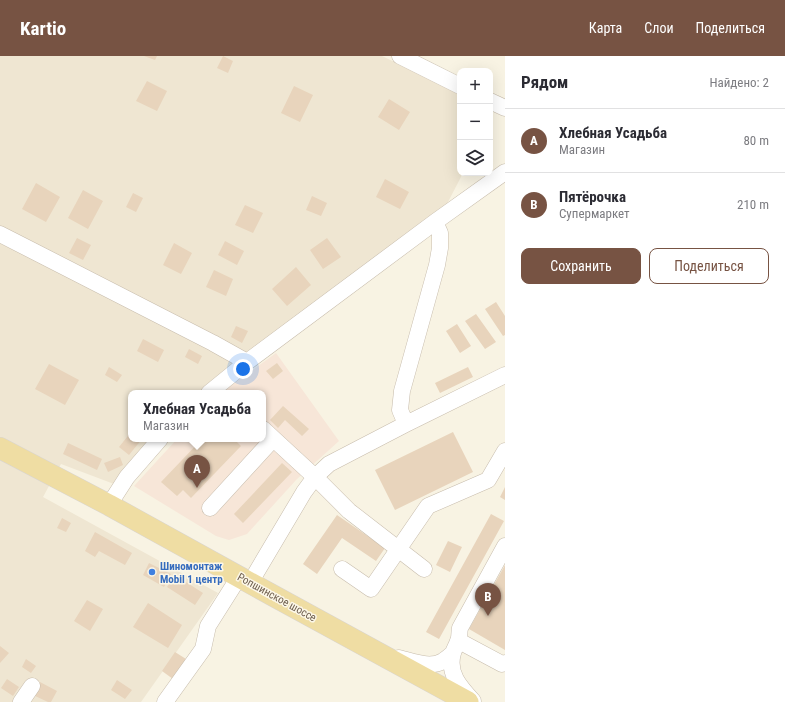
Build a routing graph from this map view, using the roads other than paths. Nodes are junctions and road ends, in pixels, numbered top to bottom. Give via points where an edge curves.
1 (400, 56) edge
2 (457, 84) edge
3 (493, 102) edge
4 (505, 108) edge
5 (505, 172) edge
6 (435, 222) junction
7 (0, 234) edge
8 (247, 362) junction
9 (503, 381) edge
10 (218, 390) edge
11 (406, 424) junction
12 (268, 434) edge
13 (157, 442) edge
14 (262, 442) edge
15 (0, 448) edge
16 (505, 451) edge
17 (315, 477) junction
18 (109, 505) junction
19 (210, 508) dead end
20 (505, 546) edge
21 (398, 549) junction
22 (342, 569) dead end
23 (424, 569) dead end
24 (245, 580) junction
25 (456, 647) junction
26 (373, 650) junction
27 (505, 663) edge
28 (32, 686) dead end
29 (21, 702) edge
30 (165, 702) edge
31 (468, 702) edge
32 (474, 702) edge

1 - 2 street
3 - 4 street
5 - 6 street
6 - 8 street
6 - 11 street via 440,233 437,265 402,391 400,410
7 - 8 street
8 - 10 street
9 - 11 street
11 - 17 street via 329,464
12 - 17 street
13 - 18 street via 127,477
14 - 19 street
15 - 18 main road, Ропшинское шоссе
16 - 21 street via 488,480 428,506
17 - 21 street via 349,511
17 - 24 street
18 - 24 main road, Ропшинское шоссе
20 - 25 street via 460,628
21 - 22 street via 371,589
21 - 23 street
24 - 26 main road, Ропшинское шоссе
24 - 30 street via 208,626 203,649
25 - 26 street via 442,662 433,665
25 - 27 street
25 - 32 street via 452,666 454,676 459,686
26 - 31 main road, Ропшинское шоссе
28 - 29 street

